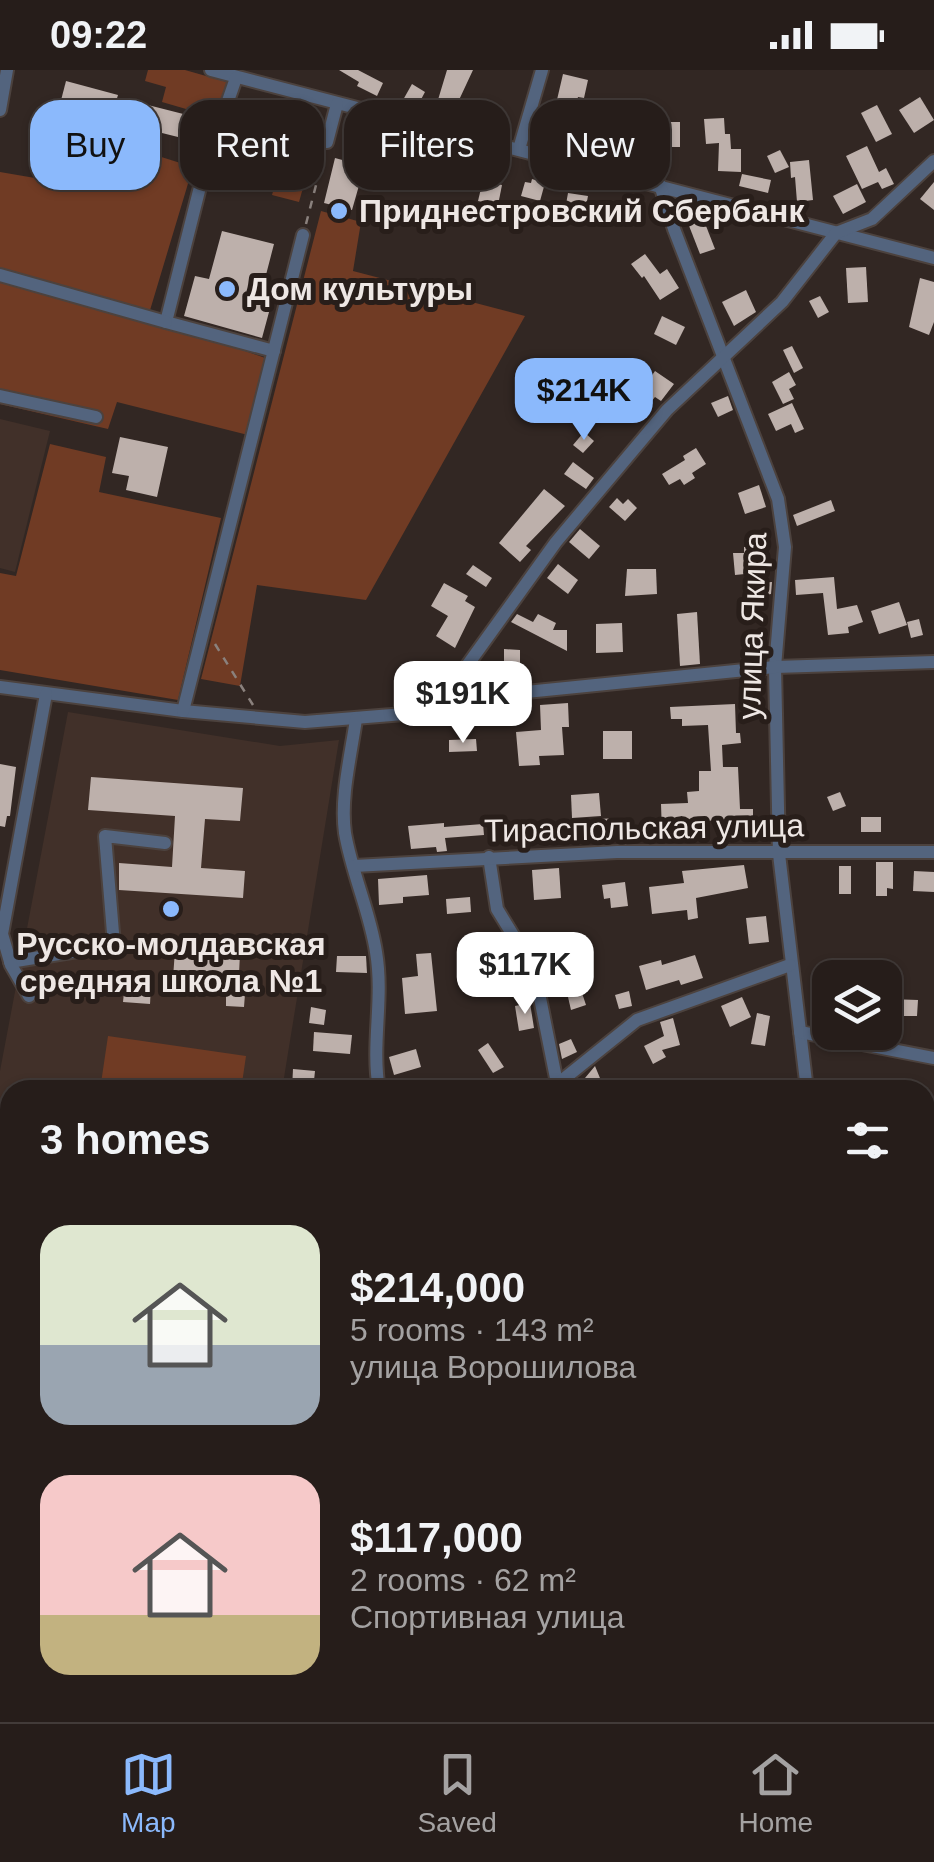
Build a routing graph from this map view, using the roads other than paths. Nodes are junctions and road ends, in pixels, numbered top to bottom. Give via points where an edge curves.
1 (8, 70) edge
2 (211, 70) edge
3 (542, 70) edge
4 (236, 78) junction
5 (337, 104) junction
6 (0, 110) edge
7 (327, 142) road end
8 (519, 149) junction
9 (530, 152) edge
10 (934, 161) edge
11 (670, 188) edge
12 (662, 190) edge
13 (836, 234) junction
14 (303, 235) road end
15 (934, 258) edge
16 (0, 275) edge
17 (166, 322) junction
18 (274, 351) junction
19 (724, 354) junction
20 (0, 396) edge
21 (96, 417) dead end
22 (934, 662) edge
23 (775, 667) junction
24 (0, 687) edge
25 (46, 694) junction
26 (438, 706) junction
27 (183, 711) junction
28 (356, 719) junction
29 (165, 843) dead end
30 (934, 852) edge
31 (779, 854) junction
32 (489, 857) junction
33 (354, 866) junction
34 (10, 962) junction
35 (790, 965) junction
36 (28, 996) dead end
37 (800, 1032) junction
38 (934, 1058) edge
39 (377, 1080) edge
40 (552, 1080) edge
41 (562, 1080) edge
42 (806, 1080) edge

1 - 6 street
2 - 4 street
3 - 8 street
4 - 5 street
4 - 17 street via 204,167
5 - 7 street
5 - 8 street
8 - 9 street
10 - 13 street via 872,219
11 - 13 street
12 - 19 street, улица Якира
13 - 15 street
13 - 19 street via 782,302
14 - 18 street
16 - 17 street
17 - 18 street
18 - 27 street
19 - 23 street, улица Якира via 784,522
19 - 26 street via 667,410 556,542
20 - 21 street
22 - 23 street
23 - 26 street
23 - 31 street, улица Якира
24 - 25 street
25 - 27 street
25 - 34 street via 2,934
26 - 28 street
27 - 28 street via 305,722
28 - 33 street via 344,816
29 - 34 street via 105,836 114,945
30 - 31 street, Тираспольская улица
31 - 32 street, Тираспольская улица
31 - 35 street, улица Якира
32 - 33 street, Тираспольская улица
32 - 40 street via 497,908 537,983
33 - 39 street via 376,953
34 - 36 street
35 - 37 street, улица Якира
35 - 41 street via 638,1020
37 - 38 street
37 - 42 street, улица Якира

